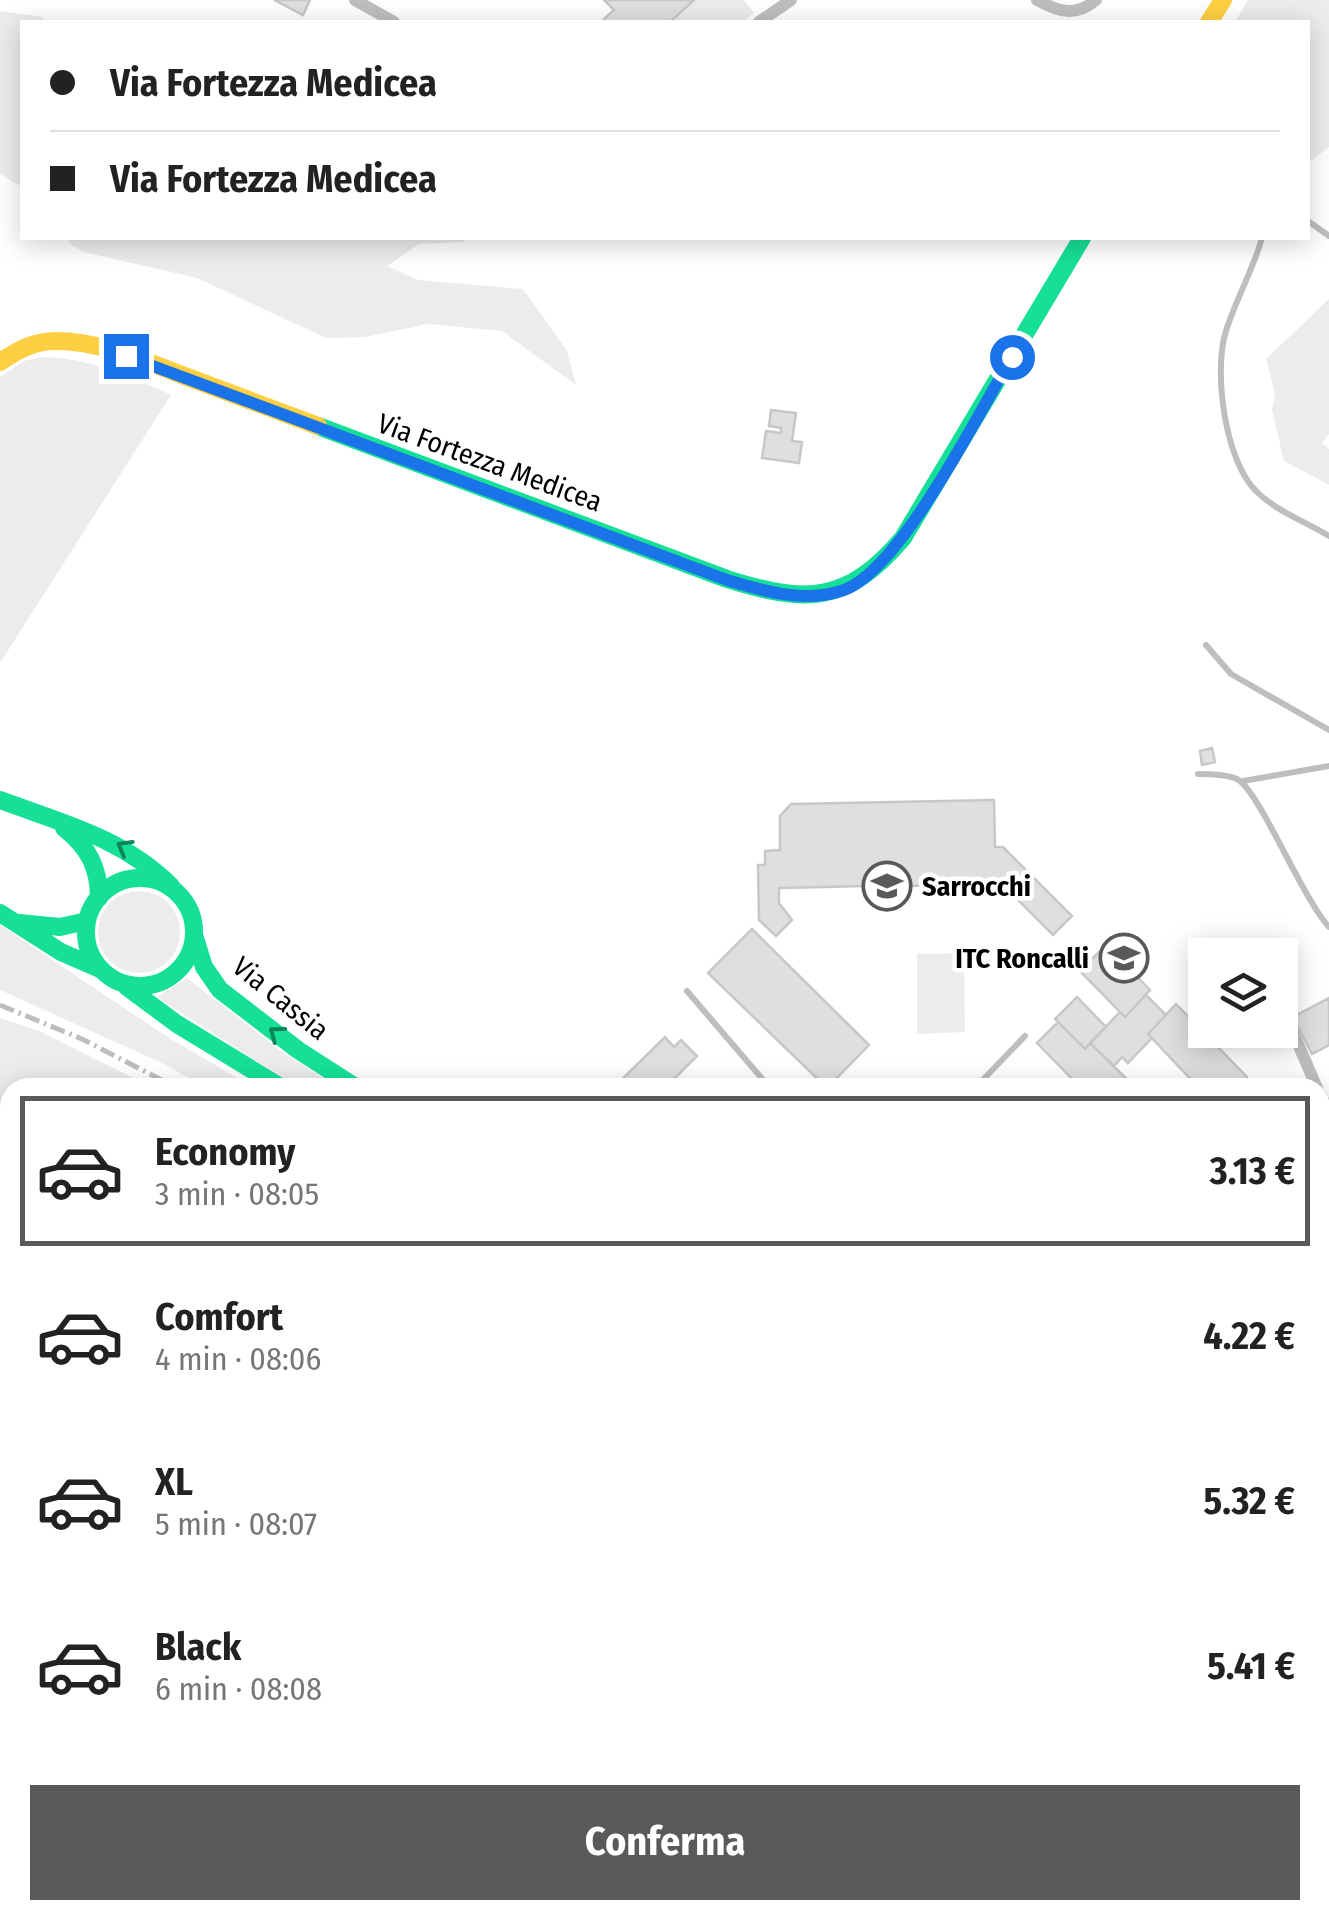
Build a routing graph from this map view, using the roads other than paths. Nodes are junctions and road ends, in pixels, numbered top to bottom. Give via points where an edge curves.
1 (355, 0) edge
2 (791, 0) edge
3 (1037, 0) edge
4 (1096, 0) edge
5 (390, 20) edge
6 (762, 20) edge
7 (1081, 240) edge
8 (1261, 240) edge
9 (1, 360) edge
10 (1329, 536) edge
11 (1206, 645) dead end
12 (1329, 730) edge
13 (1329, 766) edge
14 (1198, 774) dead end
15 (1242, 781) junction
16 (0, 800) edge
17 (56, 822) junction
18 (178, 894) junction
19 (98, 898) junction
20 (7, 917) edge
21 (87, 921) junction
22 (1329, 927) edge
23 (194, 933) junction
24 (100, 969) junction
25 (122, 984) junction
26 (687, 991) dead end
27 (1025, 1036) dead end
28 (1298, 1044) edge
29 (266, 1078) edge
30 (341, 1078) edge
31 (761, 1078) edge
32 (985, 1078) edge
33 (1312, 1078) edge

1 - 5 street
2 - 6 street
3 - 4 street via 1078,11
7 - 9 main road, Via Fortezza Medicea via 896,547 849,588 815,595 727,580 94,346 47,342
8 - 10 lane via 1224,339 1230,435 1254,490
11 - 12 lane via 1231,674
13 - 15 lane
14 - 15 lane
15 - 22 lane
16 - 17 main road
18 -> 17 main road via 120,844
17 - 19 main road via 94,857
18 - 19 main road via 146,879 112,886
18 - 23 main road, Via Cassia
19 - 21 main road
20 - 21 main road via 49,928
20 - 24 main road
21 - 24 main road via 86,938
23 - 25 main road via 183,965 171,976 156,984
30 -> 23 main road, Via Cassia via 220,990 204,967
24 - 25 main road
25 - 29 main road
26 - 31 lane
27 - 32 lane
28 - 33 street

